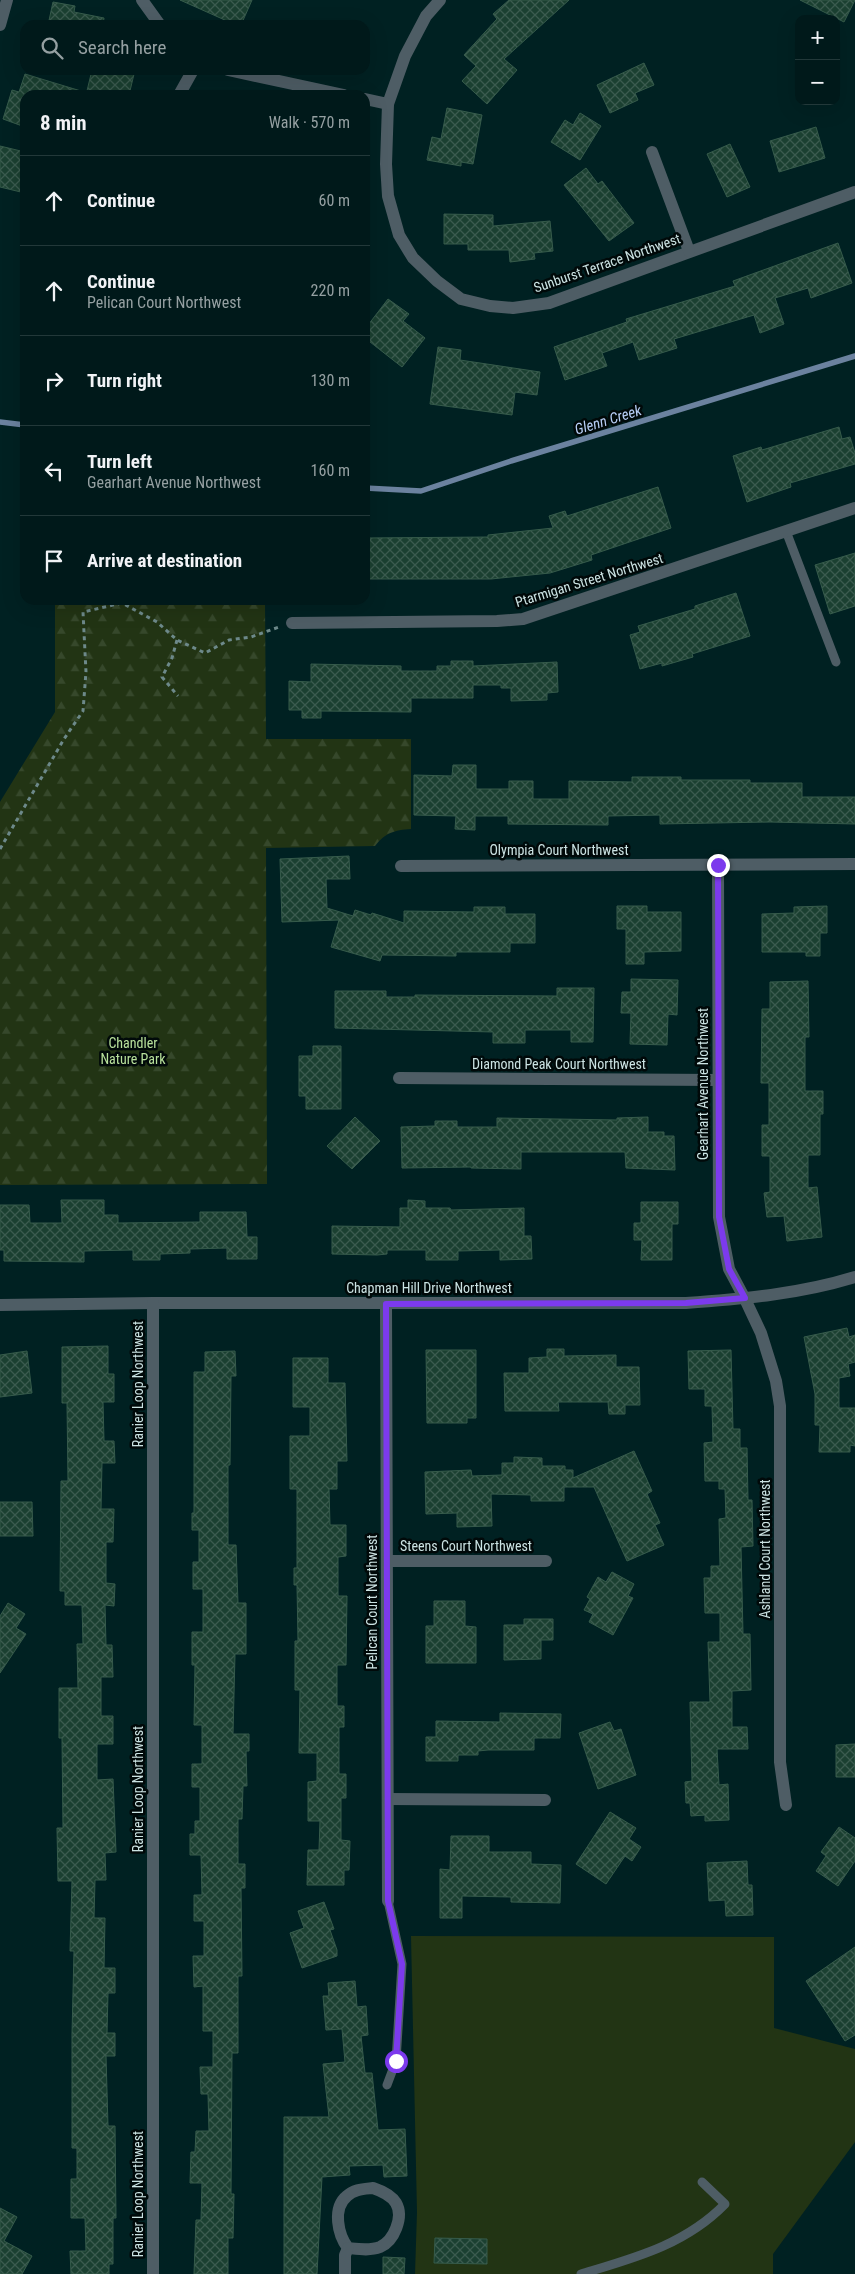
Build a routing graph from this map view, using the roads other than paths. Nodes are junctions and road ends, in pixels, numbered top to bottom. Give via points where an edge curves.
1 (7, 0) edge
2 (142, 0) edge
3 (440, 0) edge
4 (156, 20) edge
5 (0, 25) edge
6 (190, 75) edge
7 (251, 75) edge
8 (182, 90) edge
9 (321, 90) edge
10 (370, 100) edge
11 (388, 104) junction
12 (652, 152) dead end
13 (855, 192) edge
14 (689, 250) junction
15 (855, 508) edge
16 (786, 531) junction
17 (292, 624) dead end
18 (836, 662) dead end
19 (855, 864) edge
20 (718, 865) junction
21 (401, 866) dead end
22 (399, 1078) dead end
23 (718, 1080) junction
24 (855, 1278) edge
25 (745, 1298) junction
26 (153, 1303) junction
27 (386, 1304) junction
28 (0, 1305) edge
29 (387, 1561) junction
30 (546, 1561) dead end
31 (388, 1799) junction
32 (546, 1800) dead end
33 (786, 1806) dead end
34 (388, 1901) joint
35 (386, 2085) dead end
36 (702, 2182) dead end
37 (348, 2248) junction
38 (153, 2274) edge
39 (345, 2274) edge
40 (581, 2274) edge

1 - 5 street
2 - 4 street
3 - 11 street, Sunburst Terrace Northwest via 426,16 405,56
6 - 8 street
7 - 9 street
10 - 11 street
11 - 14 street, Sunburst Terrace Northwest via 388,196 399,235 413,258 436,281 461,299 513,308 549,302
12 - 14 street
13 - 14 street, Sunburst Terrace Northwest
15 - 16 street, Ptarmigan Street Northwest
16 - 17 street, Ptarmigan Street Northwest via 523,618
16 - 18 lane
19 - 20 street, Olympia Court Northwest
20 - 21 street, Olympia Court Northwest
20 - 23 street, Gearhart Avenue Northwest
22 - 23 street, Diamond Peak Court Northwest
23 - 25 street, Gearhart Avenue Northwest via 719,1217 729,1269
24 - 25 street, Chapman Hill Drive Northwest via 805,1290
25 - 27 street, Chapman Hill Drive Northwest via 686,1303
25 - 33 street, Ashland Court Northwest via 772,1363 780,1406 780,1762
26 - 27 street, Chapman Hill Drive Northwest
26 - 28 street, Chapman Hill Drive Northwest
26 - 38 street, Ranier Loop Northwest
27 - 29 street, Pelican Court Northwest
29 - 30 street, Steens Court Northwest
29 - 31 street, Pelican Court Northwest
31 - 32 street
31 - 34 street, Pelican Court Northwest
34 - 35 lane via 402,1964 396,2061
36 - 40 lane via 725,2204 711,2218 658,2250
37 - 37 street via 380,2247 392,2236 398,2225 398,2213 396,2203 386,2192 374,2188 358,2189 346,2196 339,2212 338,2226 341,2239
37 - 39 street

